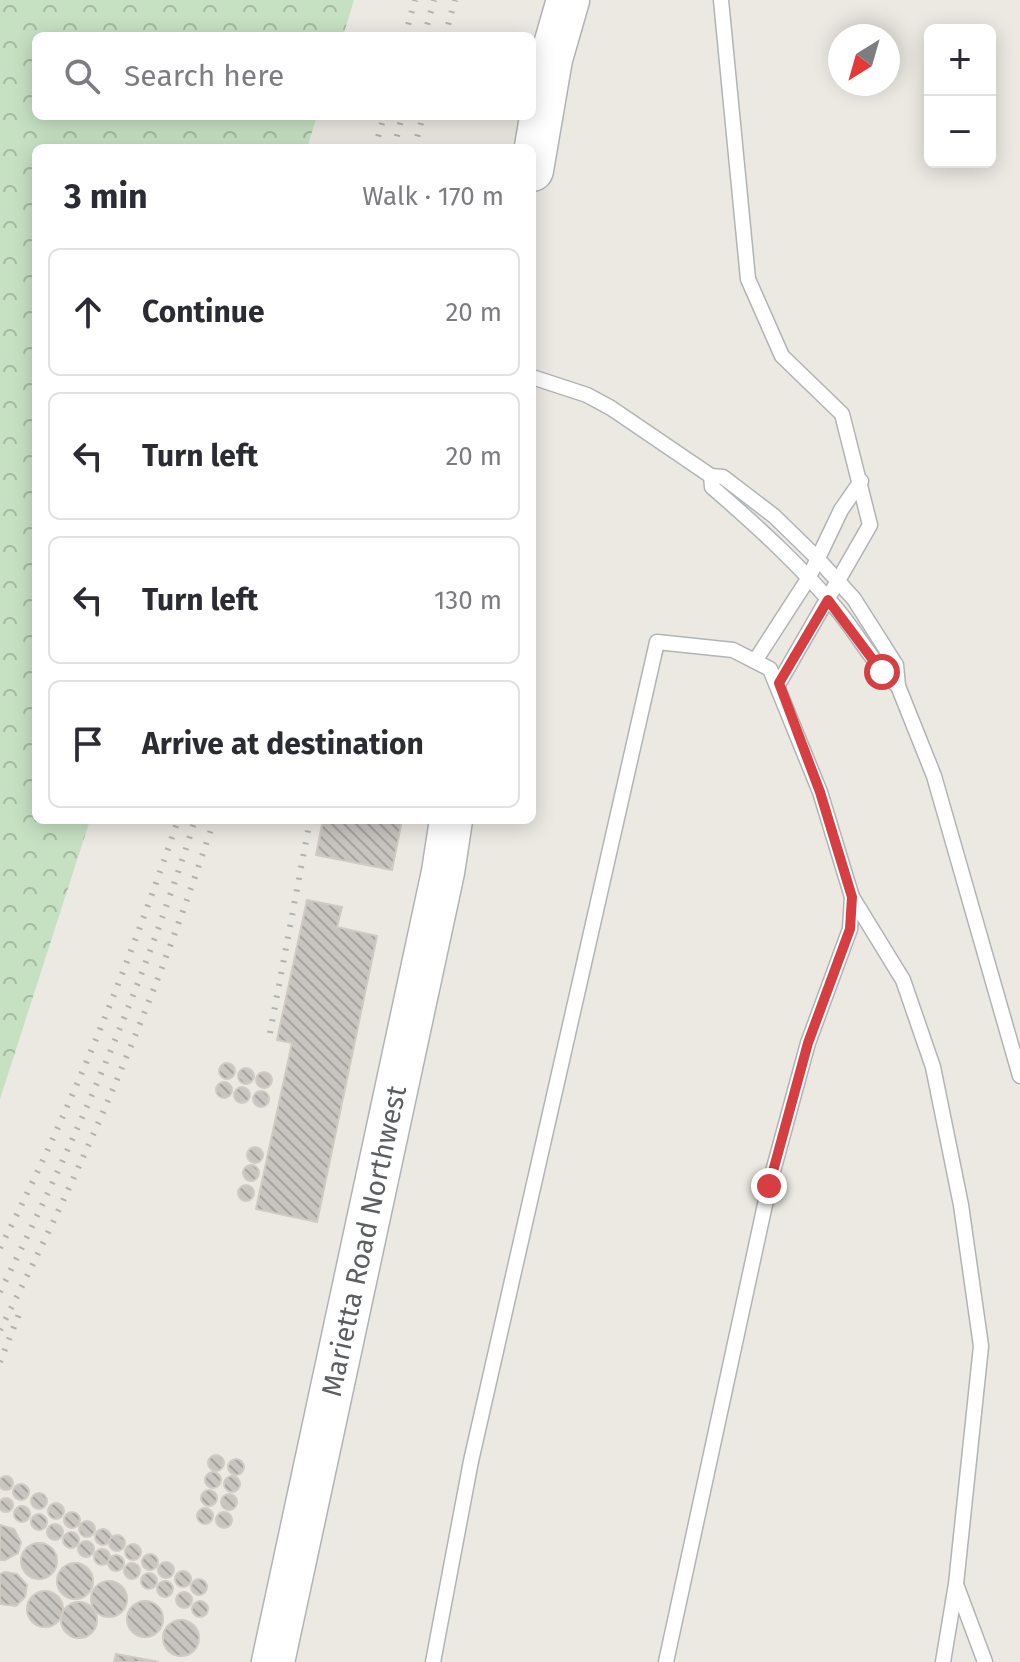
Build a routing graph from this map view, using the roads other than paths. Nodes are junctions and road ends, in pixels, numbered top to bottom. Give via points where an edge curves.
1 (568, 0) edge
2 (721, 0) edge
3 (536, 147) edge
4 (536, 378) edge
5 (711, 476) junction
6 (861, 481) junction
7 (819, 559) junction
8 (808, 579) junction
9 (840, 583) junction
10 (828, 600) junction
11 (755, 661) junction
12 (779, 683) junction
13 (898, 686) junction
14 (450, 824) edge
15 (852, 897) junction
16 (1020, 1076) edge
17 (956, 1584) junction
18 (273, 1662) edge
19 (433, 1662) edge
20 (666, 1662) edge
21 (943, 1662) edge
22 (985, 1662) edge

1 - 3 street via 551,59
2 - 6 lane via 748,279 782,356 842,414
4 - 5 lane via 611,408
5 - 7 lane via 734,484
5 - 8 lane via 712,487
6 - 7 lane
6 - 9 lane via 870,525
7 - 8 lane
7 - 9 lane
8 - 10 lane
8 - 11 lane
9 - 10 lane
9 - 13 lane via 896,665
10 - 12 lane
10 - 13 lane
11 - 12 lane via 770,669
11 - 19 lane via 733,650 657,642 471,1461
12 - 15 lane
13 - 16 lane via 939,791
14 - 18 street, Marietta Road Northwest
15 - 17 lane via 903,980 933,1067 961,1205 981,1346
15 - 20 lane via 850,929 808,1043 769,1186
17 - 21 lane
17 - 22 lane

